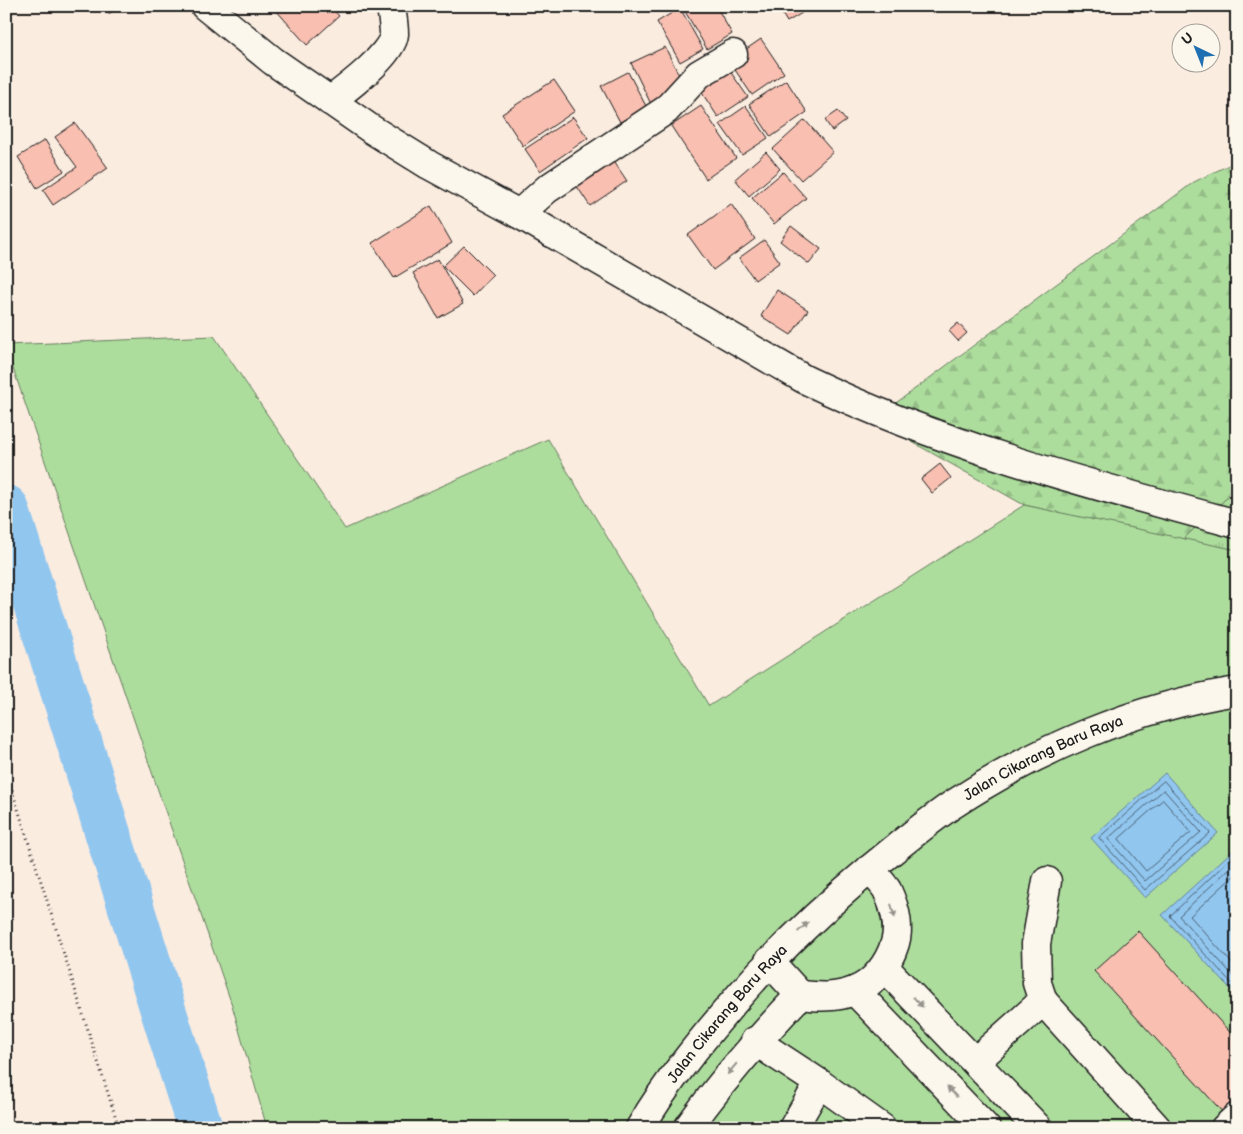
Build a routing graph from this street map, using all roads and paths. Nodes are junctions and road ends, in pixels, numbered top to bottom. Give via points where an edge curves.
1 (205, 6) edge
2 (391, 6) edge
3 (733, 54) dead end
4 (330, 102) junction
5 (519, 214) junction
6 (1237, 524) edge
7 (1237, 691) edge
8 (6, 771) edge
9 (870, 869) junction
10 (1047, 881) dead end
11 (769, 961) junction
12 (884, 967) junction
13 (856, 991) junction
14 (800, 994) junction
15 (1043, 1001) junction
16 (755, 1042) junction
17 (976, 1061) junction
18 (819, 1083) junction
19 (1237, 1117) edge
20 (119, 1128) edge
21 (640, 1128) edge
22 (688, 1128) edge
23 (793, 1128) edge
24 (882, 1128) edge
25 (986, 1128) edge
26 (1038, 1128) edge
27 (1157, 1128) edge
28 (1224, 1128) edge

1 - 4 street
2 - 4 street via 394,35 388,50
3 - 5 street via 699,74 666,110 547,189
4 - 5 street via 429,165
5 - 6 street via 804,379 833,392 977,449
7 - 9 street, Jalan Cikarang Baru Raya via 1134,716 1040,754 951,806
8 - 20 path
11 -> 9 street, Jalan Cikarang Baru Raya
9 -> 12 street via 886,889 896,915 895,942
10 - 15 street via 1036,944 1037,983
11 - 14 street
11 - 21 street, Jalan Cikarang Baru Raya via 704,1036
12 - 13 street
12 -> 17 street
13 - 14 street via 836,996
25 -> 13 street
14 - 16 street
15 - 17 street
15 - 27 street
16 - 18 street
16 -> 22 street
17 - 26 street
18 - 23 street
18 - 24 street
19 - 28 street

